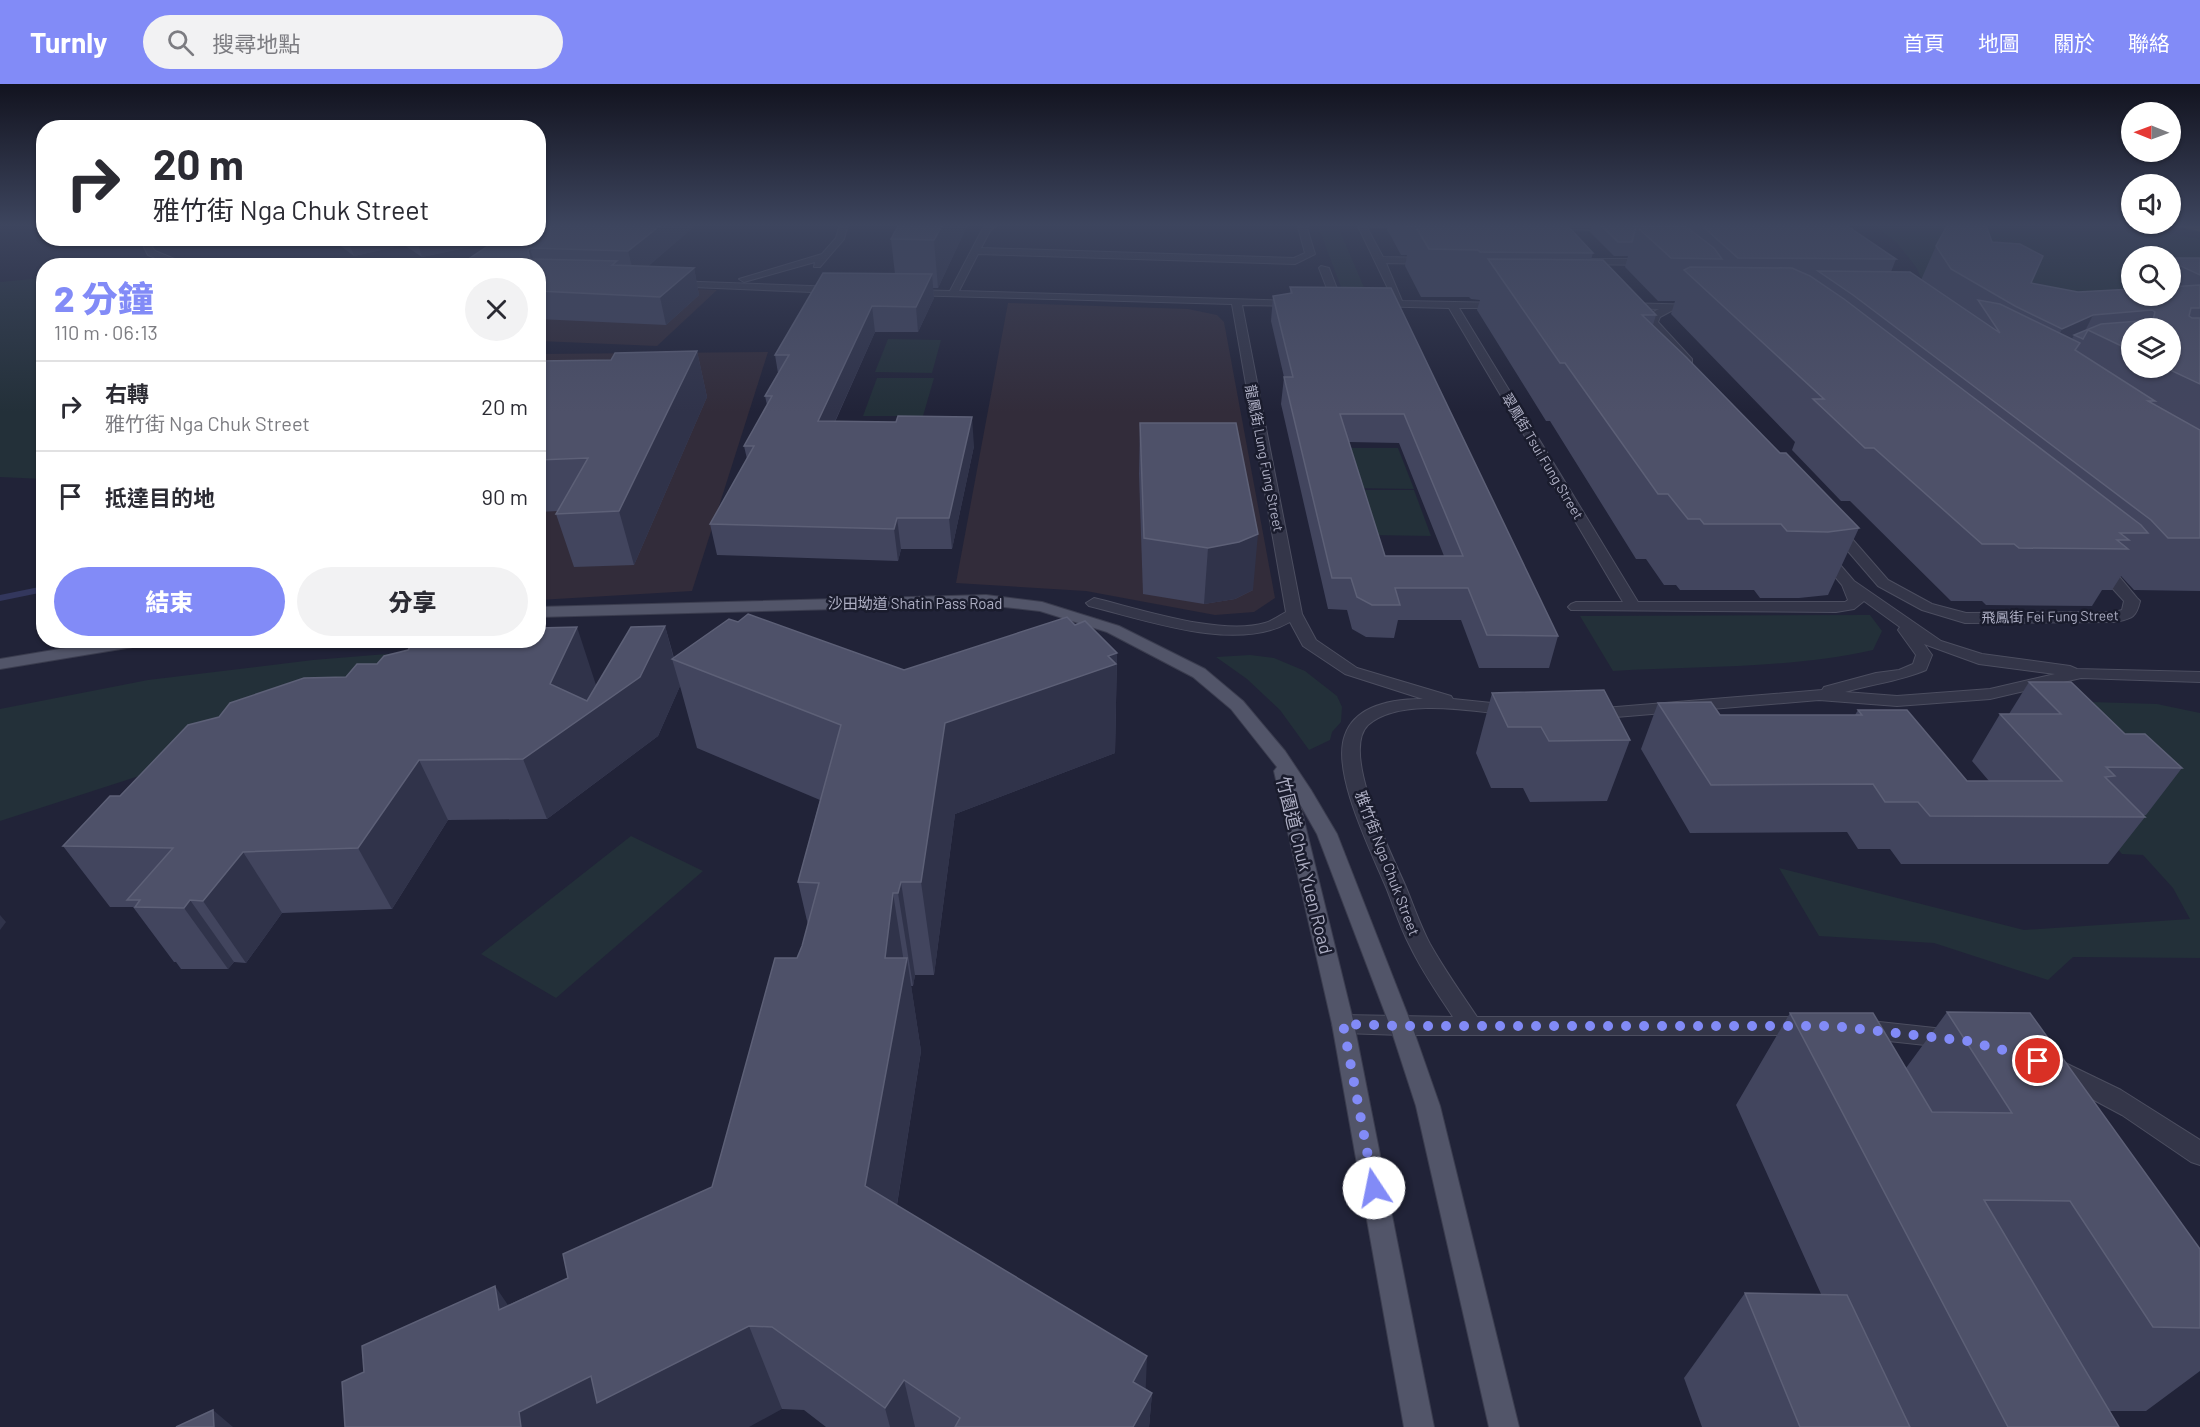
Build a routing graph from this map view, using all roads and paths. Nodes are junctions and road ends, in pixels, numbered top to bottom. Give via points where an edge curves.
1 (756, 287) edge
2 (766, 287) joint
3 (845, 287) edge
4 (957, 287) edge
5 (1328, 287) edge
6 (1392, 287) edge
7 (898, 292) edge
8 (953, 294) junction
9 (1398, 300) edge
10 (1237, 303) junction
11 (1305, 303) edge
12 (1349, 304) edge
13 (1361, 304) edge
14 (1452, 305) junction
15 (1512, 305) edge
16 (1673, 307) junction
17 (1707, 307) edge
18 (1618, 312) edge
19 (1641, 318) edge
20 (1697, 371) edge
21 (1828, 520) edge
22 (1812, 541) edge
23 (2085, 554) edge
24 (1849, 584) junction
25 (1094, 603) dead end
26 (1633, 607) junction
27 (1576, 608) dead end
28 (546, 612) edge
29 (1294, 614) junction
30 (1895, 614) junction
31 (97, 648) edge
32 (0, 664) edge
33 (2081, 673) junction
34 (2200, 677) edge
35 (1819, 695) junction
36 (1464, 705) junction
37 (1532, 712) edge
38 (1573, 714) edge
39 (1279, 755) junction
40 (1343, 1024) junction
41 (1401, 1026) junction
42 (1471, 1026) junction
43 (1979, 1044) edge
44 (2032, 1059) edge
45 (2200, 1154) edge
46 (1419, 1427) edge
47 (1504, 1427) edge

1 - 2 street
2 - 3 street
4 - 8 street
5 - 12 street via 1331,301
6 - 9 street
7 - 8 street
8 - 10 street
10 - 11 street
10 - 29 street, 龍鳳街 Lung Fung Street
13 - 14 street
14 - 15 street
14 - 26 street, 翠鳳街 Tsui Fung Street
16 - 17 street
16 - 18 street
16 - 19 street via 1644,313
16 - 20 street via 1655,315 1653,322
21 - 23 street, 飛鳳街 Fei Fung Street via 1883,583 1907,598 1965,618 2116,617 2128,613 2132,601
22 - 24 street
24 - 26 street via 1856,601 1849,606
24 - 30 street
25 - 29 street via 1205,627 1270,626
26 - 27 street
28 - 39 main road, 沙田坳道 Shatin Pass Road via 915,600 986,600 1042,608 1113,629 1199,673 1237,705
29 - 36 street, 龍鳳街 Lung Fung Street via 1309,643 1351,671
30 - 33 street via 1935,644 1979,659
30 - 35 street via 1924,655 1920,667 1903,675 1876,678
31 - 32 main road
33 - 34 street
33 - 35 street via 1990,694 1897,701
35 - 38 street
36 - 37 street
36 - 42 street, 雅竹街 Nga Chuk Street via 1401,705 1380,711 1364,719 1353,734 1351,752 1355,776 1376,836 1421,947
39 - 40 main road, 竹園道 Chuk Yuen Road
39 - 41 main road, 竹園道 Chuk Yuen Road via 1327,834
40 - 41 street
40 - 46 main road, 竹園道 Chuk Yuen Road
41 - 42 street
41 - 47 main road, 竹園道 Chuk Yuen Road via 1428,1106
42 - 43 street via 1839,1027
44 - 45 street via 2121,1102

